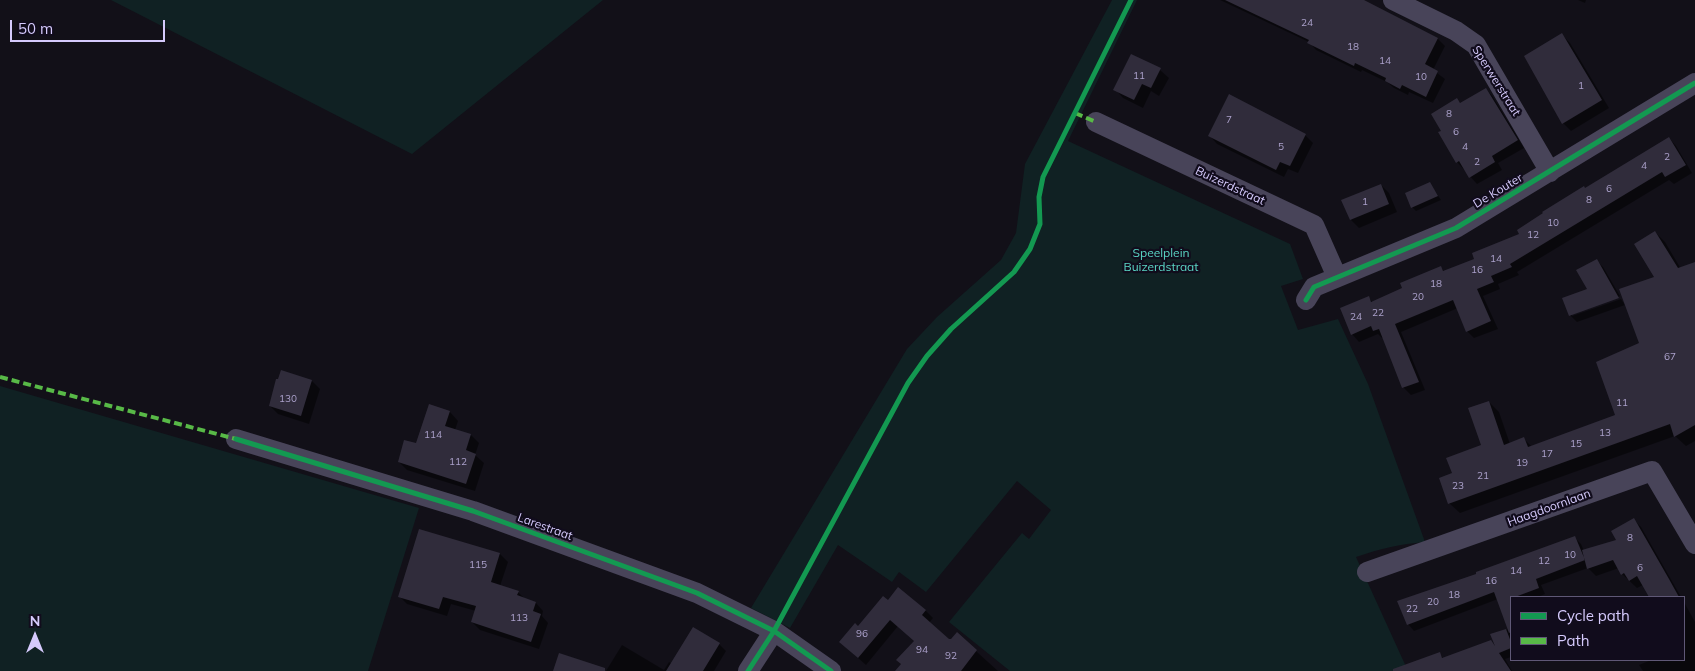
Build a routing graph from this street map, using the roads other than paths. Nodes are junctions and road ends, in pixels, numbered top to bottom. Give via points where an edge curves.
1 (1393, 0) edge
2 (1695, 83) edge
3 (1096, 122) dead end
4 (1550, 172) junction
5 (1337, 278) junction
6 (1306, 300) dead end
7 (236, 439) dead end
8 (1695, 544) edge
9 (1367, 572) dead end
10 (774, 631) junction
11 (748, 671) edge
12 (831, 671) edge

1 - 4 street, Sperwerstraat via 1456,30 1476,45
2 - 4 street, De Kouter
3 - 5 street, Buizerdstraat via 1314,225
4 - 5 street, De Kouter via 1456,228
5 - 6 street, De Kouter via 1314,287
7 - 10 street, Larestraat via 473,511 697,593
8 - 9 street, Haagdoornlaan via 1652,471
10 - 11 street
10 - 12 street, Larestraat

